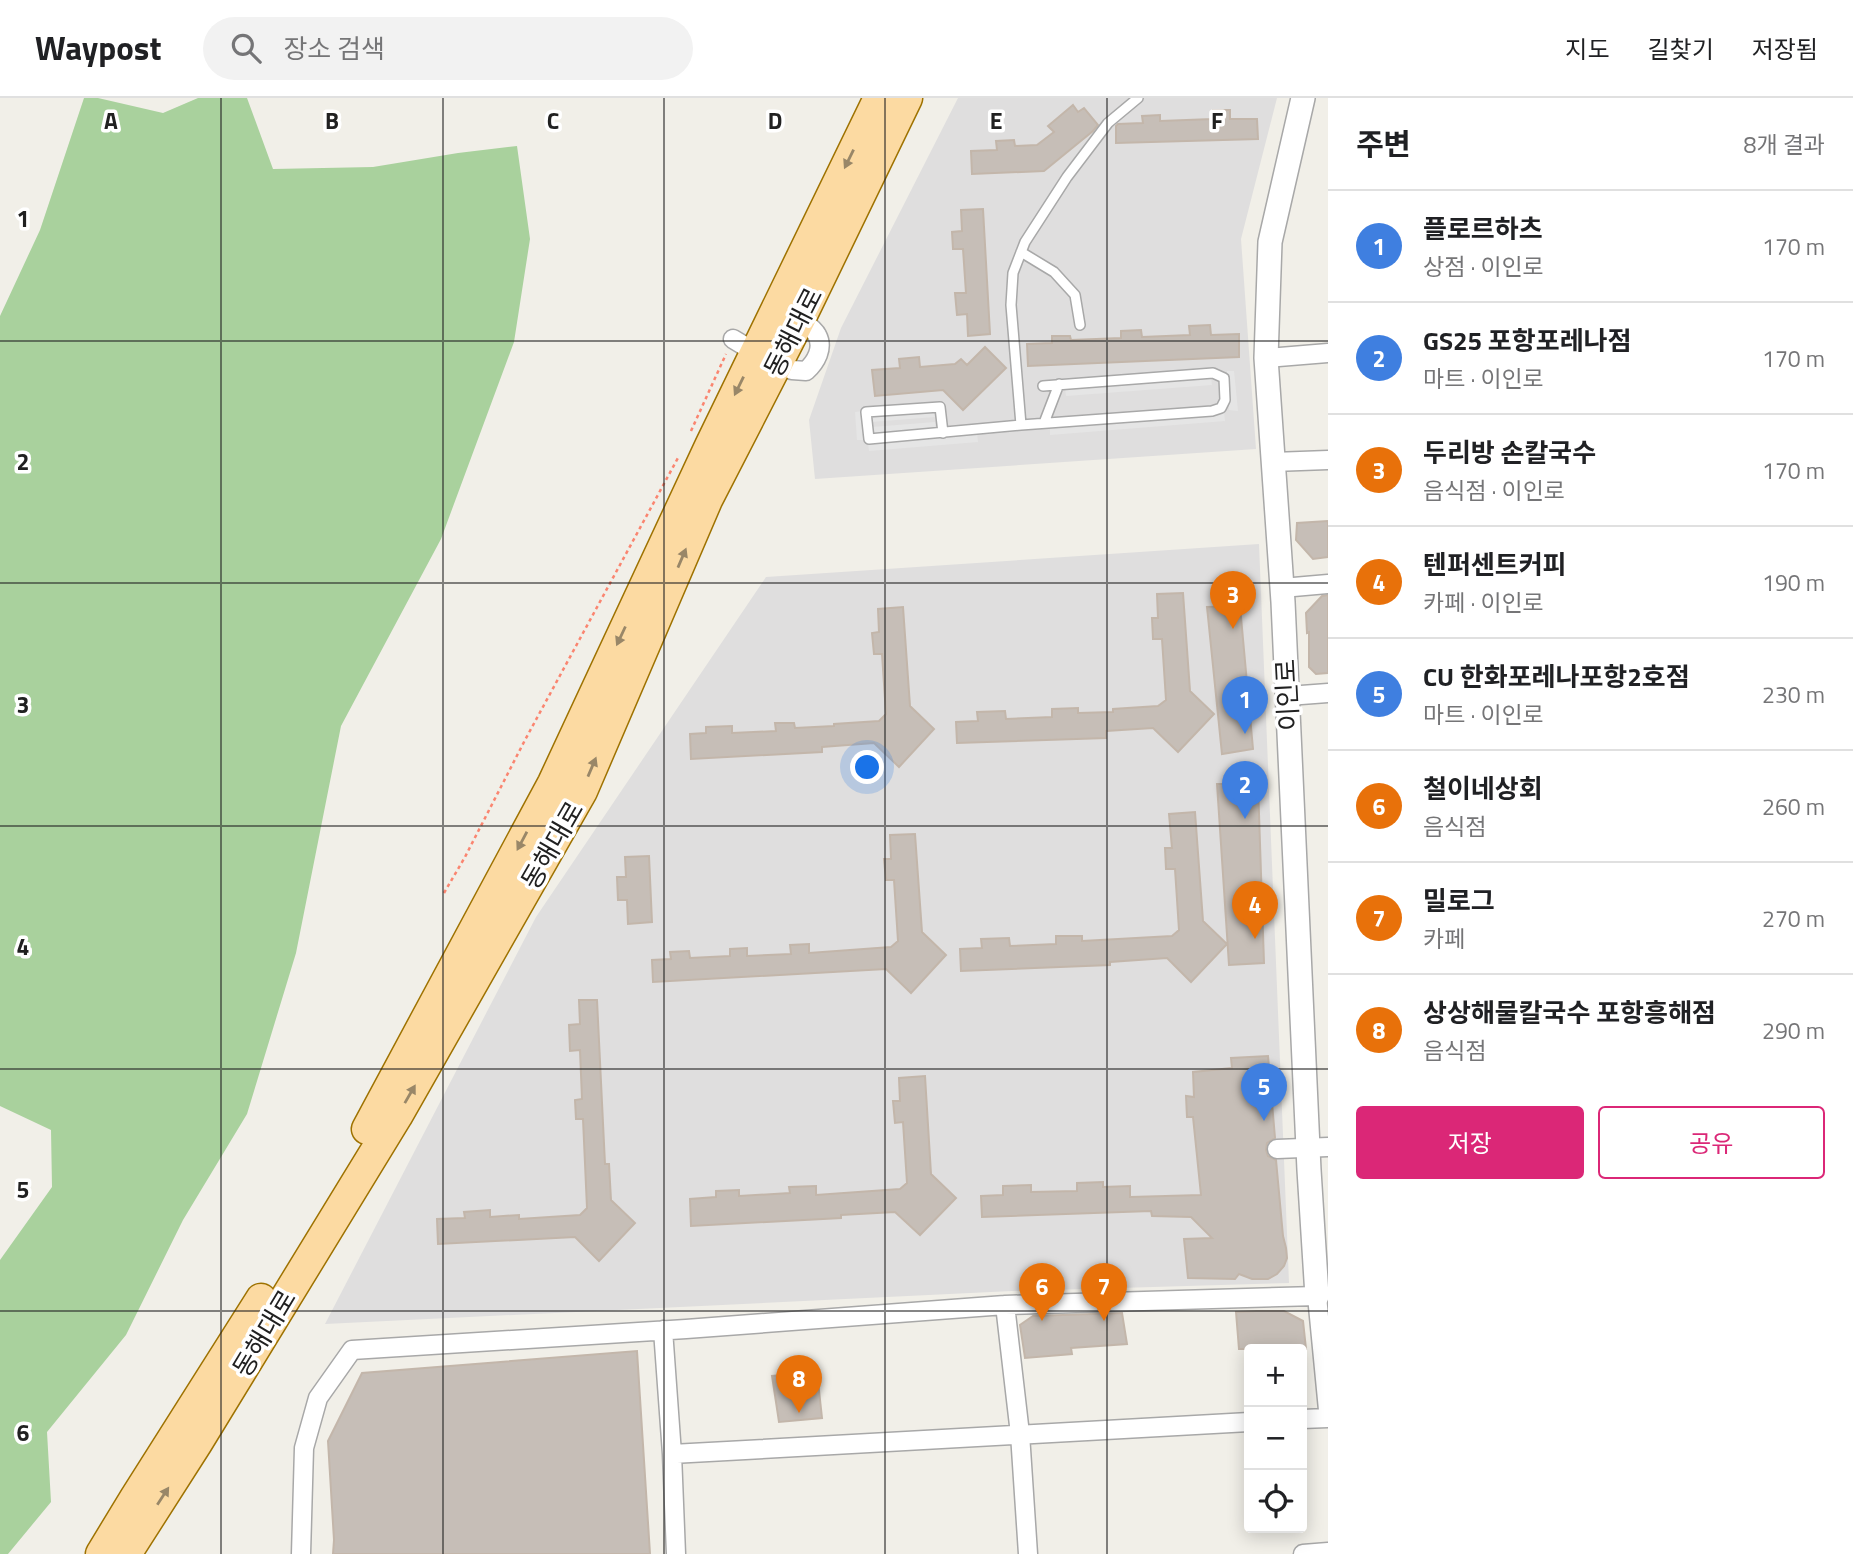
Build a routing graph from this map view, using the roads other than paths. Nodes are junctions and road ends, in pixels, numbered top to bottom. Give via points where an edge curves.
1 (879, 98) edge
2 (907, 98) edge
3 (1138, 98) edge
4 (1303, 98) edge
5 (1021, 252) junction
6 (800, 319) junction
7 (1080, 325) dead end
8 (1328, 353) edge
9 (1266, 358) junction
10 (792, 370) dead end
11 (1059, 384) junction
12 (1043, 386) dead end
13 (1044, 423) junction
14 (1021, 425) junction
15 (943, 433) junction
16 (1328, 460) edge
17 (1273, 462) junction
18 (1328, 584) edge
19 (1282, 588) junction
20 (1328, 693) edge
21 (1288, 696) junction
22 (1318, 1147) edge
23 (1277, 1149) dead end
24 (1317, 1296) junction
25 (1005, 1306) junction
26 (663, 1330) junction
27 (1328, 1410) edge
28 (1328, 1418) edge
29 (1307, 1419) edge
30 (1244, 1422) edge
31 (1020, 1434) junction
32 (672, 1454) junction
33 (1328, 1552) edge
34 (101, 1554) edge
35 (126, 1554) edge
36 (301, 1554) edge
37 (676, 1554) edge
38 (1028, 1554) edge
39 (1303, 1554) edge

1 -> 34 main road via 553,783 356,1149
2 - 6 main road, 동해대로
3 - 5 lane via 1108,123 1067,177
4 - 9 street, 이인로 via 1270,242
5 - 7 lane via 1054,272 1075,295
5 - 14 lane via 1013,273 1011,305
6 - 10 street via 817,333 820,346 806,371
35 -> 6 main road, 동해대로 via 397,1116 582,792 707,500
8 - 9 street
9 - 17 street, 이인로
11 - 12 lane
11 - 13 lane
11 - 13 lane via 1213,373 1224,378 1225,400 1221,408 1212,411
13 - 14 lane
14 - 15 lane
15 - 15 lane via 940,407 866,412 869,439
16 - 17 street
17 - 19 street, 이인로
18 - 19 street
19 - 21 street, 이인로
20 - 21 street
21 - 22 street, 이인로
22 - 23 street
22 - 24 street, 이인로
24 - 25 street
24 - 27 street
25 - 26 street
25 - 31 street
26 - 32 street
26 - 36 street via 352,1350 318,1398 304,1448
28 - 29 street
30 - 31 street
31 - 32 street
31 - 38 street
32 - 37 street
33 - 39 street

